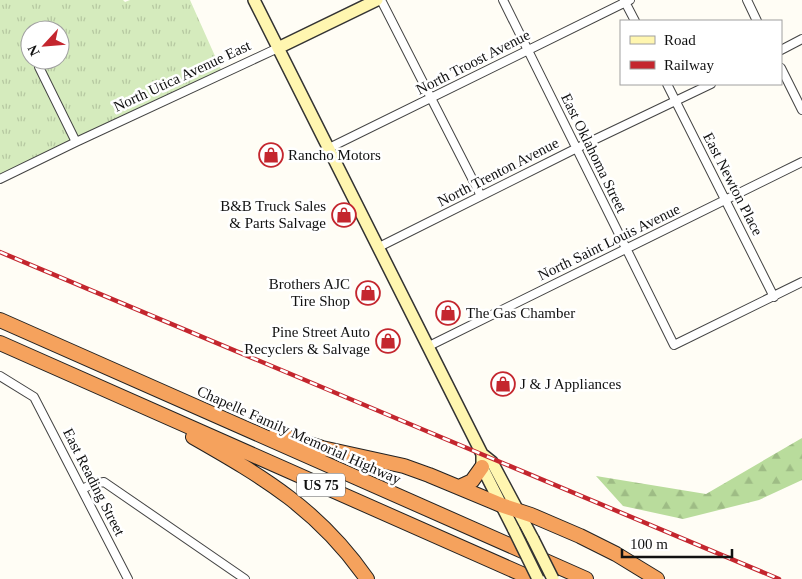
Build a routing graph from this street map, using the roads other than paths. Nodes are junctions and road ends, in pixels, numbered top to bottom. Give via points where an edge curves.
1 (254, 0) edge
2 (377, 0) edge
3 (381, 0) edge
4 (503, 0) edge
5 (746, 0) edge
6 (627, 1) edge
7 (635, 20) edge
8 (756, 20) edge
9 (802, 39) edge
10 (278, 48) junction
11 (782, 49) edge
12 (528, 50) junction
13 (40, 70) edge
14 (782, 70) edge
15 (668, 85) edge
16 (709, 85) edge
17 (432, 98) junction
18 (676, 101) junction
19 (802, 110) edge
20 (76, 142) junction
21 (329, 148) junction
22 (577, 148) junction
23 (802, 162) edge
24 (0, 179) edge
25 (481, 196) junction
26 (725, 200) junction
27 (379, 247) junction
28 (626, 249) junction
29 (802, 282) edge
30 (774, 297) junction
31 (0, 320) edge
32 (0, 343) edge
33 (429, 346) junction
34 (0, 376) edge
35 (130, 401) junction
36 (208, 412) junction
37 (482, 461) junction
38 (459, 487) junction
39 (82, 489) junction
40 (501, 505) junction
41 (519, 510) junction
42 (128, 579) edge
43 (244, 579) edge
44 (367, 579) edge
45 (533, 579) edge
46 (538, 579) edge
47 (553, 579) edge
48 (586, 579) edge
49 (657, 579) edge

1 - 10 main road
2 - 10 main road, North Utica Avenue East
3 - 17 street
4 - 12 street, East Oklahoma Street
5 - 8 street
6 - 7 street
6 - 12 street, North Troost Avenue
9 - 11 street
10 - 20 street, North Utica Avenue East
10 - 21 main road
12 - 17 street, North Troost Avenue
12 - 22 street, East Oklahoma Street
13 - 20 street
14 - 19 street
15 - 18 street, East Newton Place
16 - 18 street, North Trenton Avenue
17 - 21 street, North Troost Avenue
17 - 25 street
18 - 22 street, North Trenton Avenue
18 - 26 street, East Newton Place
20 - 24 street, North Utica Avenue East
21 - 27 main road
22 - 25 street, North Trenton Avenue
22 - 28 street, East Oklahoma Street
23 - 26 street, North Saint Louis Avenue
25 - 27 street, North Trenton Avenue
26 - 28 street, North Saint Louis Avenue
26 - 30 street, East Newton Place
27 - 33 main road
28 - 30 street, East Oklahoma Street via 674,345
28 - 33 street, North Saint Louis Avenue
29 - 30 street
31 - 36 highway, Chapelle Family Memorial Highway / US 75
32 - 35 highway, US 75
33 - 37 main road
34 - 39 street, East Reading Street via 34,397
35 - 44 highway via 258,474 287,495 327,530
35 - 45 highway, US 75
36 - 38 highway via 322,448 404,466
36 - 48 highway, Chapelle Family Memorial Highway / US 75
37 - 38 highway via 472,481
37 - 40 main road
37 - 41 main road via 492,462
38 - 40 highway
39 - 42 street, East Reading Street
39 - 43 street via 104,482
40 - 41 highway
40 - 46 main road, bridge
41 - 47 main road, bridge
41 - 49 highway via 608,550

